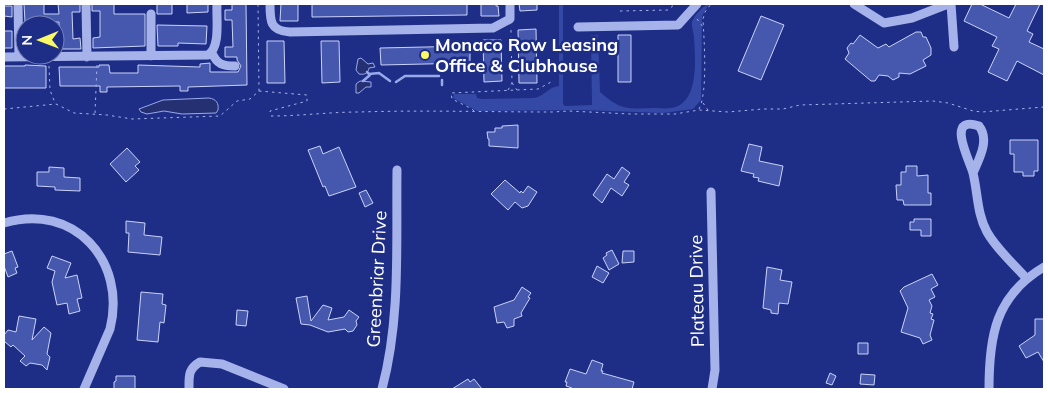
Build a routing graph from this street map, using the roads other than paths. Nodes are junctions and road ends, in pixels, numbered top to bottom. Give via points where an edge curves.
1 (216, 4) edge
2 (270, 4) edge
3 (510, 4) edge
4 (697, 4) edge
5 (854, 4) edge
6 (949, 4) edge
7 (86, 6) dead end
8 (151, 14) dead end
9 (578, 27) dead end
10 (954, 47) dead end
11 (212, 53) junction
12 (87, 56) junction
13 (151, 56) junction
14 (65, 57) edge
15 (235, 66) dead end
16 (397, 170) dead end
17 (973, 173) junction
18 (711, 192) dead end
19 (4, 223) edge
20 (1044, 267) edge
21 (1027, 279) junction
22 (84, 389) edge
23 (189, 389) edge
24 (284, 389) edge
25 (382, 389) edge
26 (712, 389) edge
27 (989, 389) edge

1 - 11 street via 216,45
2 - 3 street via 272,23 278,30 288,32 490,28 510,19
4 - 9 street via 678,25
5 - 6 street via 884,23 912,18
6 - 10 street
7 - 12 street
8 - 13 street
11 - 13 street via 204,56
11 - 15 street via 220,65
12 - 13 street
12 - 14 street
16 - 25 street, Greenbriar Drive via 394,325
17 - 17 street via 984,137 978,126 969,125 963,127 961,138
17 - 21 street via 977,205 987,231
18 - 26 street, Plateau Drive via 715,370
19 - 22 street via 39,219 68,227 88,241 104,263 112,285 114,307 110,329
20 - 21 street
21 - 27 street via 1004,307 993,332
23 - 24 street via 192,367 200,362 222,364

